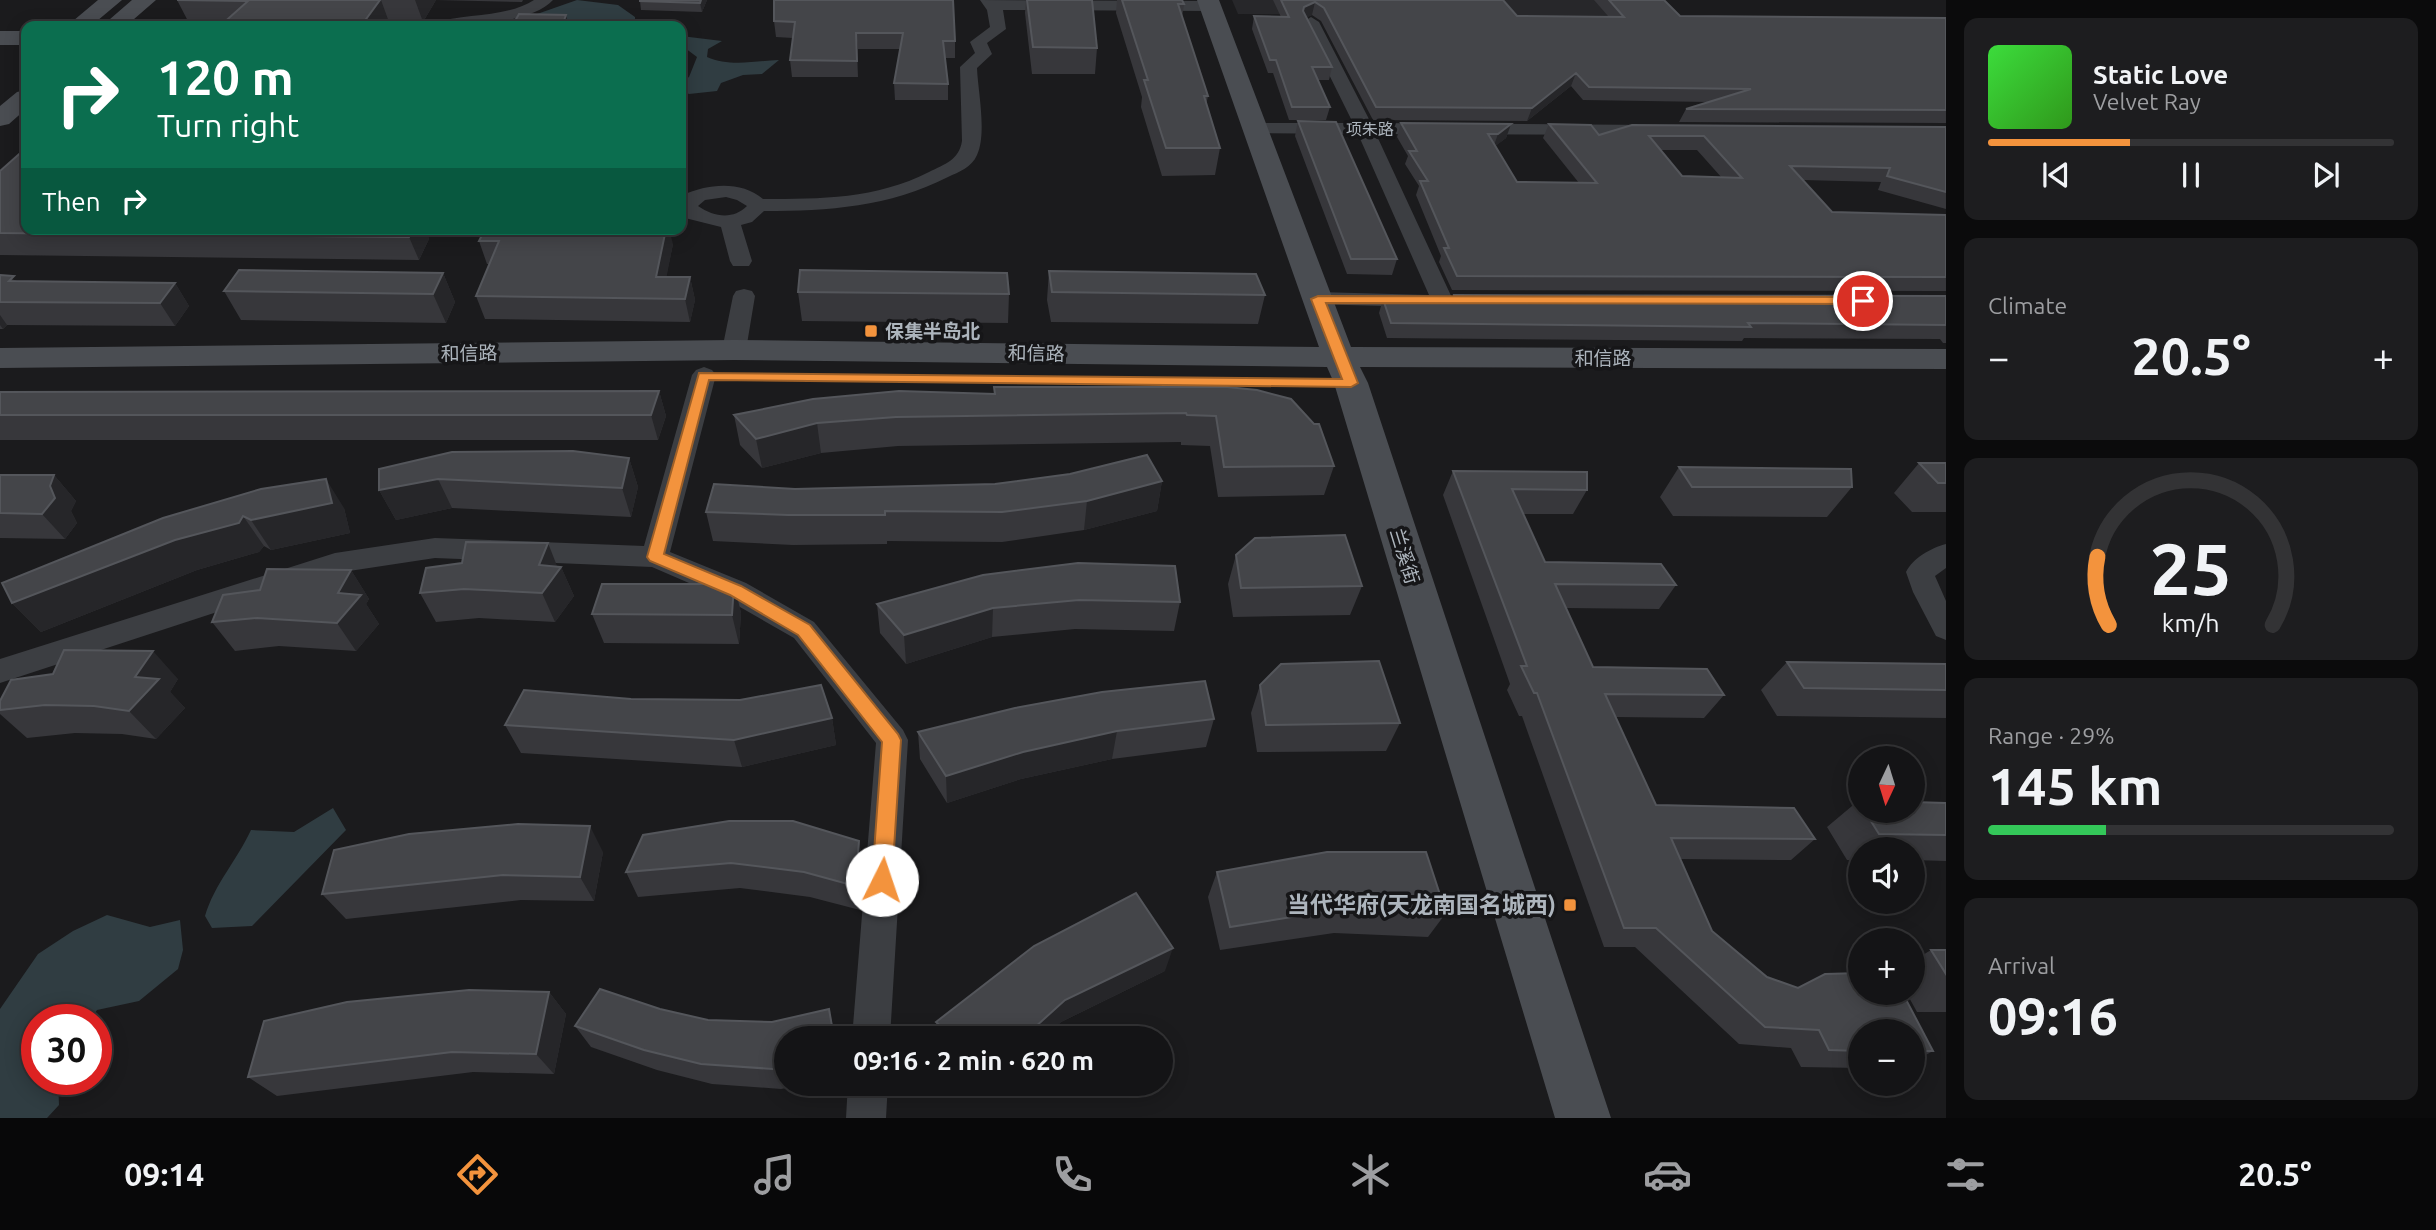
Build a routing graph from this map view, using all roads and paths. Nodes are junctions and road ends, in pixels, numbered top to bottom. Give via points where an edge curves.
1 (111, 0) edge
2 (145, 0) edge
3 (545, 0) edge
4 (990, 3) edge
5 (1209, 3) edge
6 (84, 21) edge
7 (119, 21) edge
8 (460, 21) edge
9 (1311, 22) edge
10 (0, 38) edge
11 (21, 38) edge
12 (21, 101) edge
13 (0, 119) edge
14 (1256, 128) junction
15 (1364, 129) junction
16 (1677, 130) edge
17 (758, 205) junction
18 (686, 206) edge
19 (686, 211) edge
20 (730, 220) junction
21 (741, 261) dead end
22 (744, 296) dead end
23 (1318, 299) junction
24 (1442, 300) junction
25 (1469, 300) edge
26 (734, 350) junction
27 (0, 358) edge
28 (1946, 359) edge
29 (1345, 370) junction
30 (704, 376) junction
31 (0, 380) edge
32 (1946, 380) edge
33 (1946, 554) edge
34 (655, 557) junction
35 (1946, 628) edge
36 (0, 671) edge
37 (872, 1026) edge
38 (867, 1096) edge
39 (866, 1118) edge
40 (1583, 1118) edge

1 - 6 street
2 - 7 street
3 - 8 street via 526,12
4 - 5 street
4 - 17 street via 998,29 978,42 984,54 968,67 968,108 974,135 967,156 915,189 879,199 830,205
5 - 14 street, 兰溪街
9 - 15 street
10 - 11 street
12 - 13 street
14 - 15 street, 项朱路
14 - 23 street, 兰溪街
15 - 16 street, 项朱路
15 - 24 street
17 - 18 street via 737,193 712,192 690,199
17 - 20 street via 746,217
19 - 20 street via 708,219
20 - 21 street
22 - 26 street
23 - 24 street
23 - 29 street, 兰溪街
24 - 25 street
26 - 27 street, 和信路
26 - 29 street, 和信路
28 - 29 street, 和信路
29 - 30 street, 和信路
29 - 32 street, 和信路
29 - 40 street, 兰溪街
30 - 31 street, 和信路
30 - 34 street
33 - 35 street via 1920,572
34 - 36 street via 435,548 335,563
34 - 37 street via 736,591 804,630 891,740
38 - 39 street

